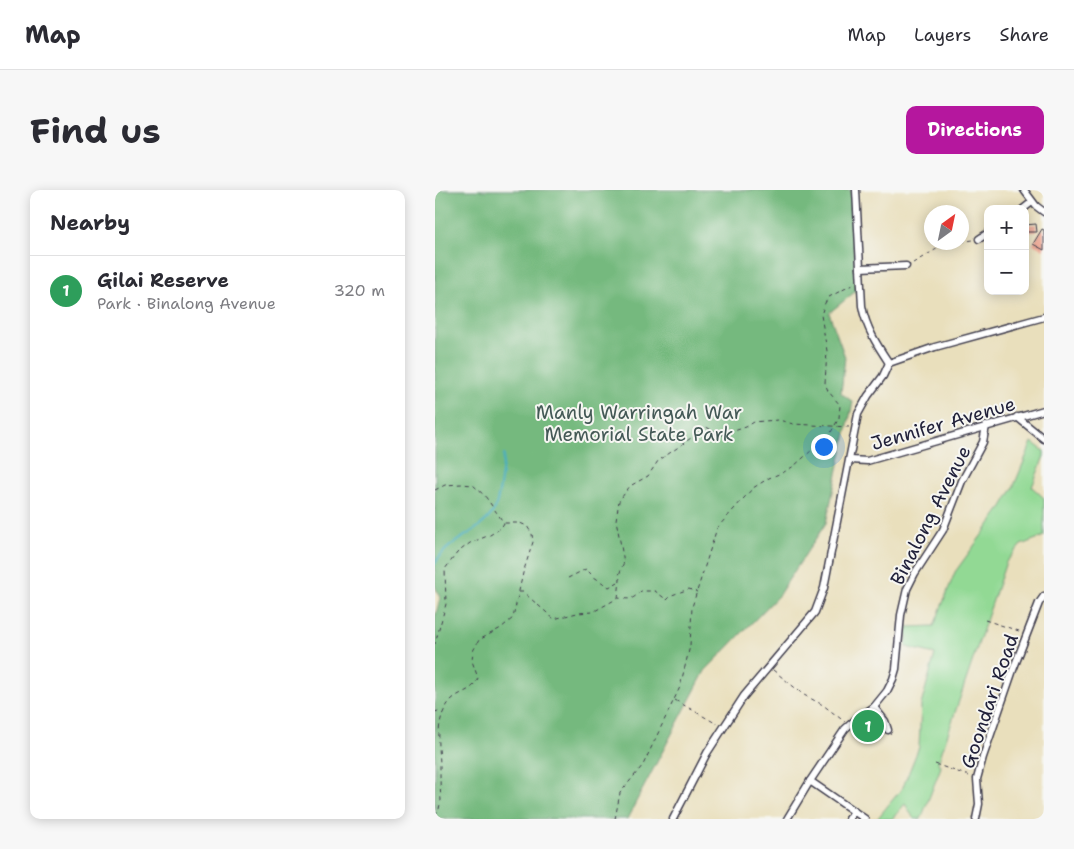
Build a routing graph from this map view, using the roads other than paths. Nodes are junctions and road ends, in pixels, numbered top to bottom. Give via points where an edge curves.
1 (856, 190) edge
2 (1024, 190) edge
3 (1032, 202) junction
4 (1028, 205) edge
5 (1044, 212) edge
6 (984, 236) edge
7 (979, 239) road end
8 (906, 266) road end
9 (860, 268) junction
10 (1044, 317) edge
11 (889, 363) junction
12 (1044, 410) edge
13 (1017, 417) junction
14 (986, 426) junction
15 (1044, 439) edge
16 (851, 460) junction
17 (1044, 596) edge
18 (874, 707) junction
19 (888, 730) dead end
20 (810, 781) junction
21 (854, 811) junction
22 (673, 819) edge
23 (787, 819) edge
24 (849, 819) edge
25 (865, 819) edge
26 (976, 819) edge

1 - 9 street
2 - 3 street
3 - 4 street
3 - 5 street
6 - 7 street
8 - 9 street
9 - 11 street via 865,318
10 - 11 street
11 - 16 street via 859,414
12 - 13 street, Jennifer Avenue
13 - 14 street, Jennifer Avenue
13 - 15 street
14 - 16 street, Jennifer Avenue via 867,461
14 - 18 street, Binalong Avenue via 983,442 962,481 943,530 907,589 896,669 887,691
16 - 22 street via 824,588 815,612 744,696 707,753
17 - 26 street, Goondari Road via 1010,679 977,779 979,804
18 - 19 street
18 - 20 street, Binalong Avenue via 849,725
20 - 21 street
20 - 23 street, Binalong Avenue
21 - 24 street
21 - 25 street

